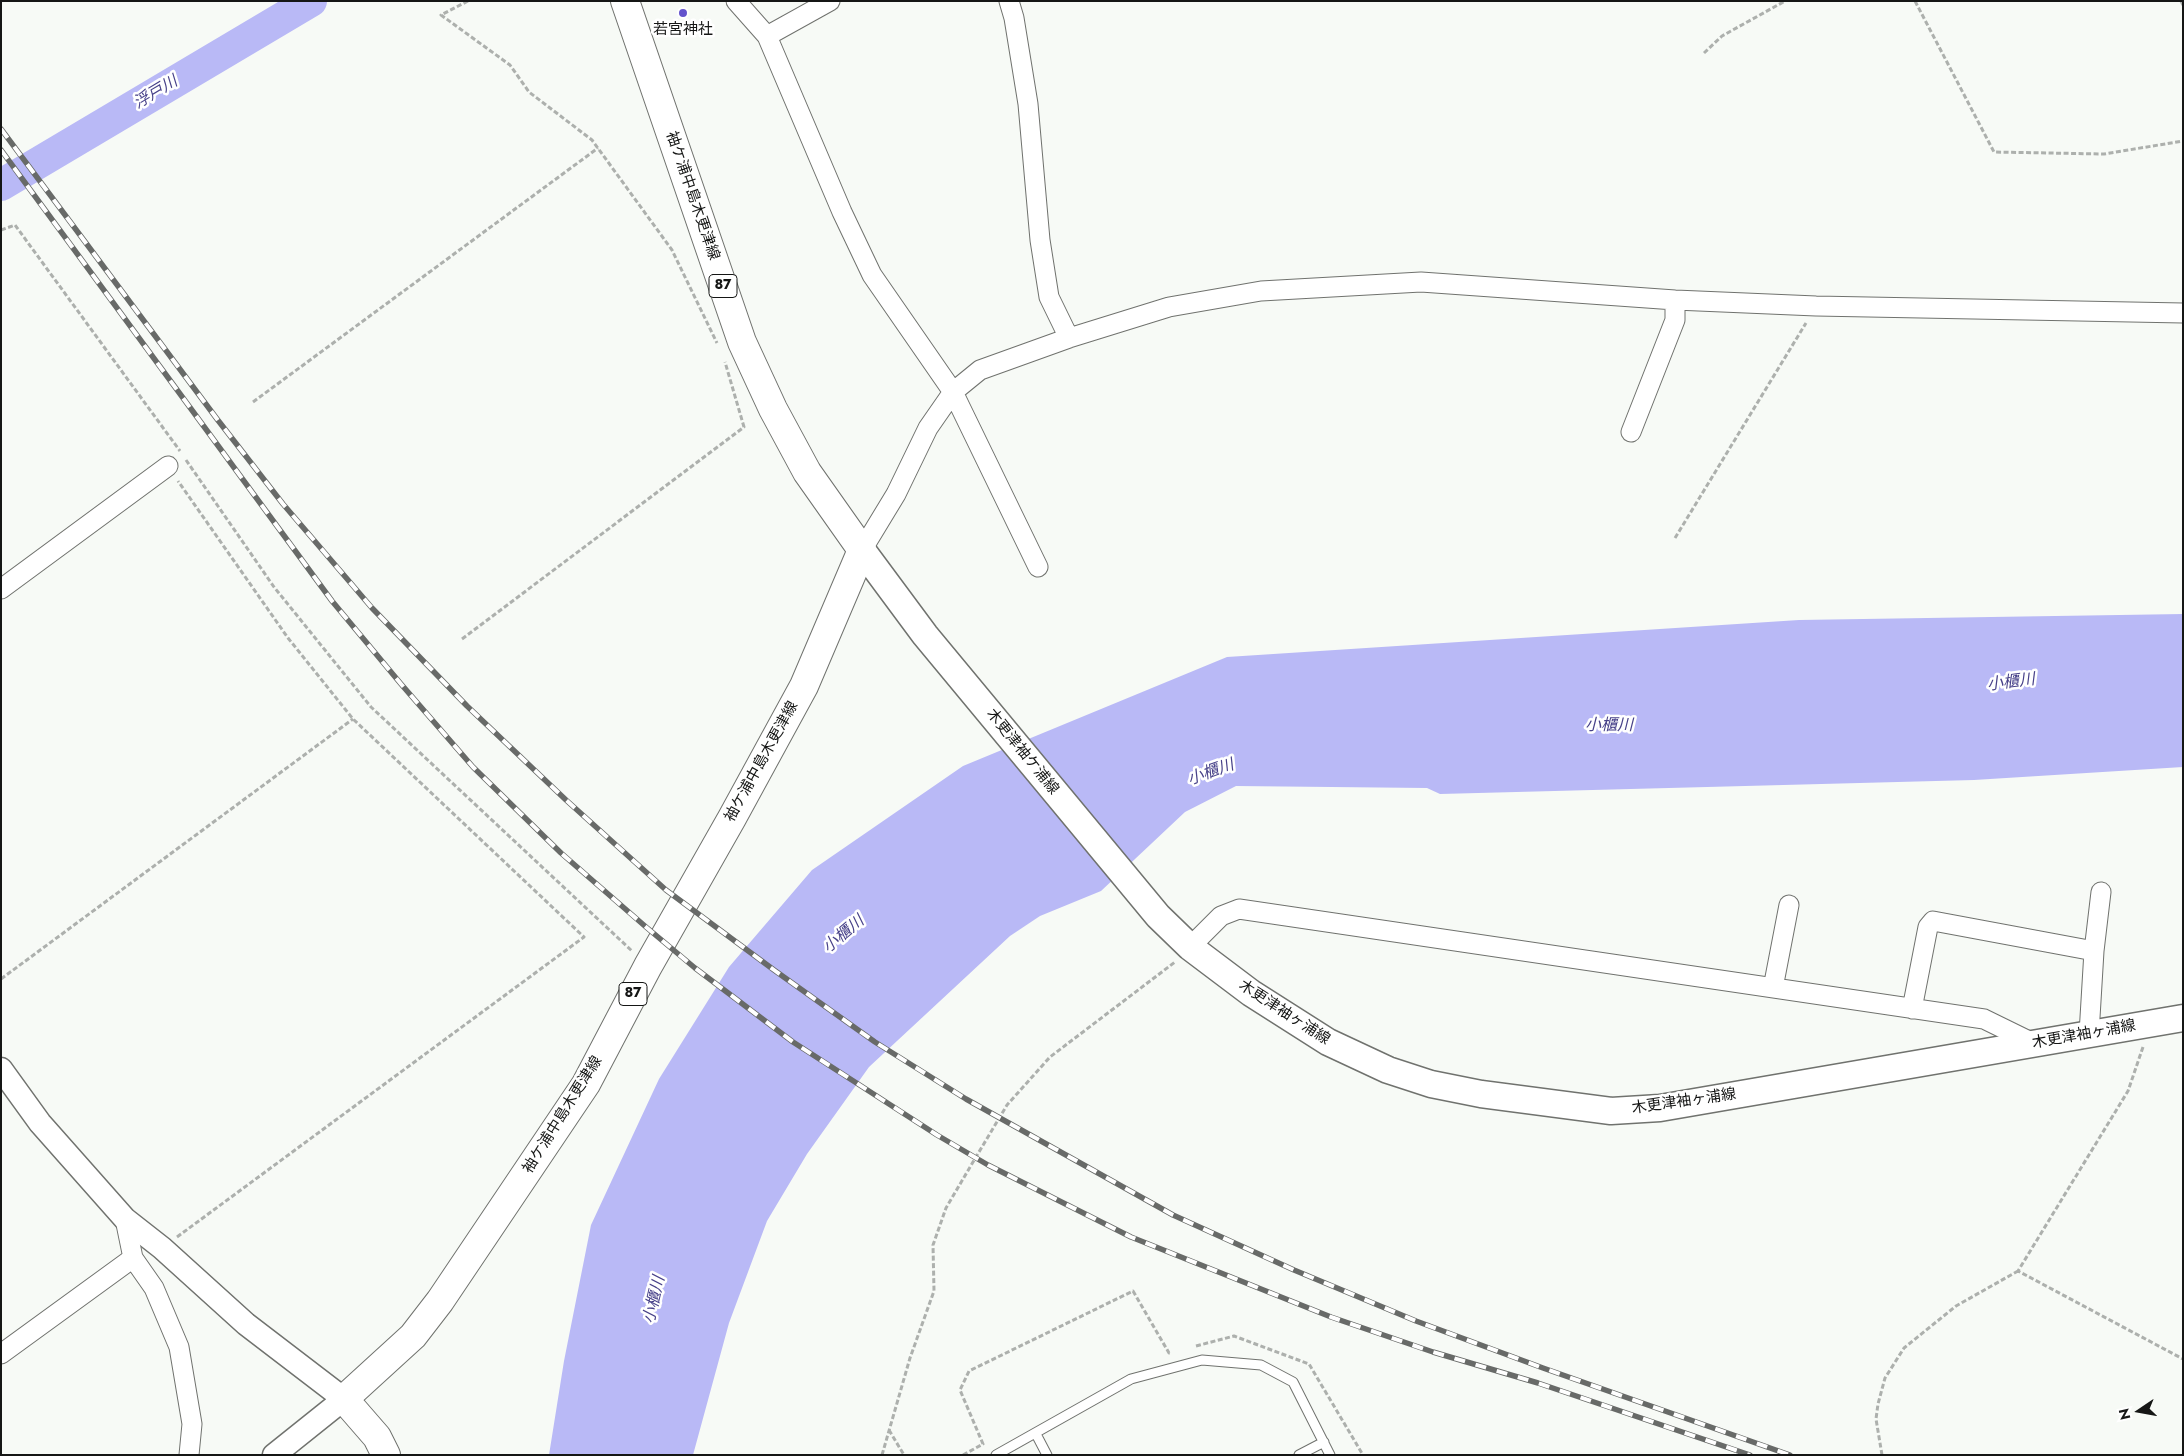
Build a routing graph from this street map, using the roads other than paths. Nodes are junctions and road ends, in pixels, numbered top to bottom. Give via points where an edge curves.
1 (625, 1) edge
2 (736, 1) edge
3 (830, 1) edge
4 (1009, 1) edge
5 (767, 36) junction
6 (1675, 300) junction
7 (2183, 313) edge
8 (1069, 338) junction
9 (953, 392) junction
10 (1631, 432) dead end
11 (168, 466) road end
12 (862, 550) junction
13 (1038, 567) dead end
14 (1, 589) edge
15 (2101, 892) dead end
16 (1788, 905) dead end
17 (1190, 947) junction
18 (2094, 951) junction
19 (1772, 988) junction
20 (1912, 1009) junction
21 (2183, 1018) edge
22 (2089, 1034) junction
23 (2033, 1043) junction
24 (1, 1069) edge
25 (125, 1220) junction
26 (132, 1258) junction
27 (1, 1354) edge
28 (344, 1399) junction
29 (1036, 1434) junction
30 (1324, 1442) junction
31 (189, 1455) edge
32 (274, 1455) edge
33 (386, 1455) edge
34 (996, 1455) edge
35 (1048, 1455) edge
36 (1299, 1455) edge
37 (1330, 1455) edge

1 - 12 main road, 袖ケ浦中島木更津線 / 87 via 742,342 773,409 808,472
2 - 5 street
3 - 5 street
4 - 8 street via 1028,104 1048,297
5 - 9 street via 872,275
6 - 7 street
6 - 8 street via 1421,282 1261,290 1169,307
6 - 10 street via 1674,320
8 - 9 street via 980,370
9 - 12 street via 928,428 896,494
9 - 13 street
11 - 14 street
12 - 17 main road, 木更津袖ケ浦線 via 925,635 1131,886
12 - 28 main road, 袖ケ浦中島木更津線 / 87 via 804,686 586,1084 440,1301 413,1336
15 - 18 street
16 - 19 street
17 - 19 street via 1221,916 1239,909
17 - 23 main road, 木更津袖ヶ浦線 via 1250,993 1328,1042 1388,1070 1431,1084 1481,1094 1611,1111 1660,1108
18 - 20 street via 1933,921 1928,927
18 - 22 street
19 - 20 street
20 - 23 street via 1984,1019
21 - 22 main road, 木更津袖ヶ浦線
22 - 23 main road, 木更津袖ヶ浦線
24 - 25 street via 40,1123
25 - 26 street
25 - 28 street via 162,1248 246,1324
26 - 27 street
26 - 31 street via 154,1288 179,1347 192,1424
28 - 32 street
28 - 33 main road via 371,1430
29 - 30 lane via 1131,1379 1202,1360 1261,1365 1293,1382
29 - 34 lane
29 - 35 lane
30 - 36 lane
30 - 37 lane

